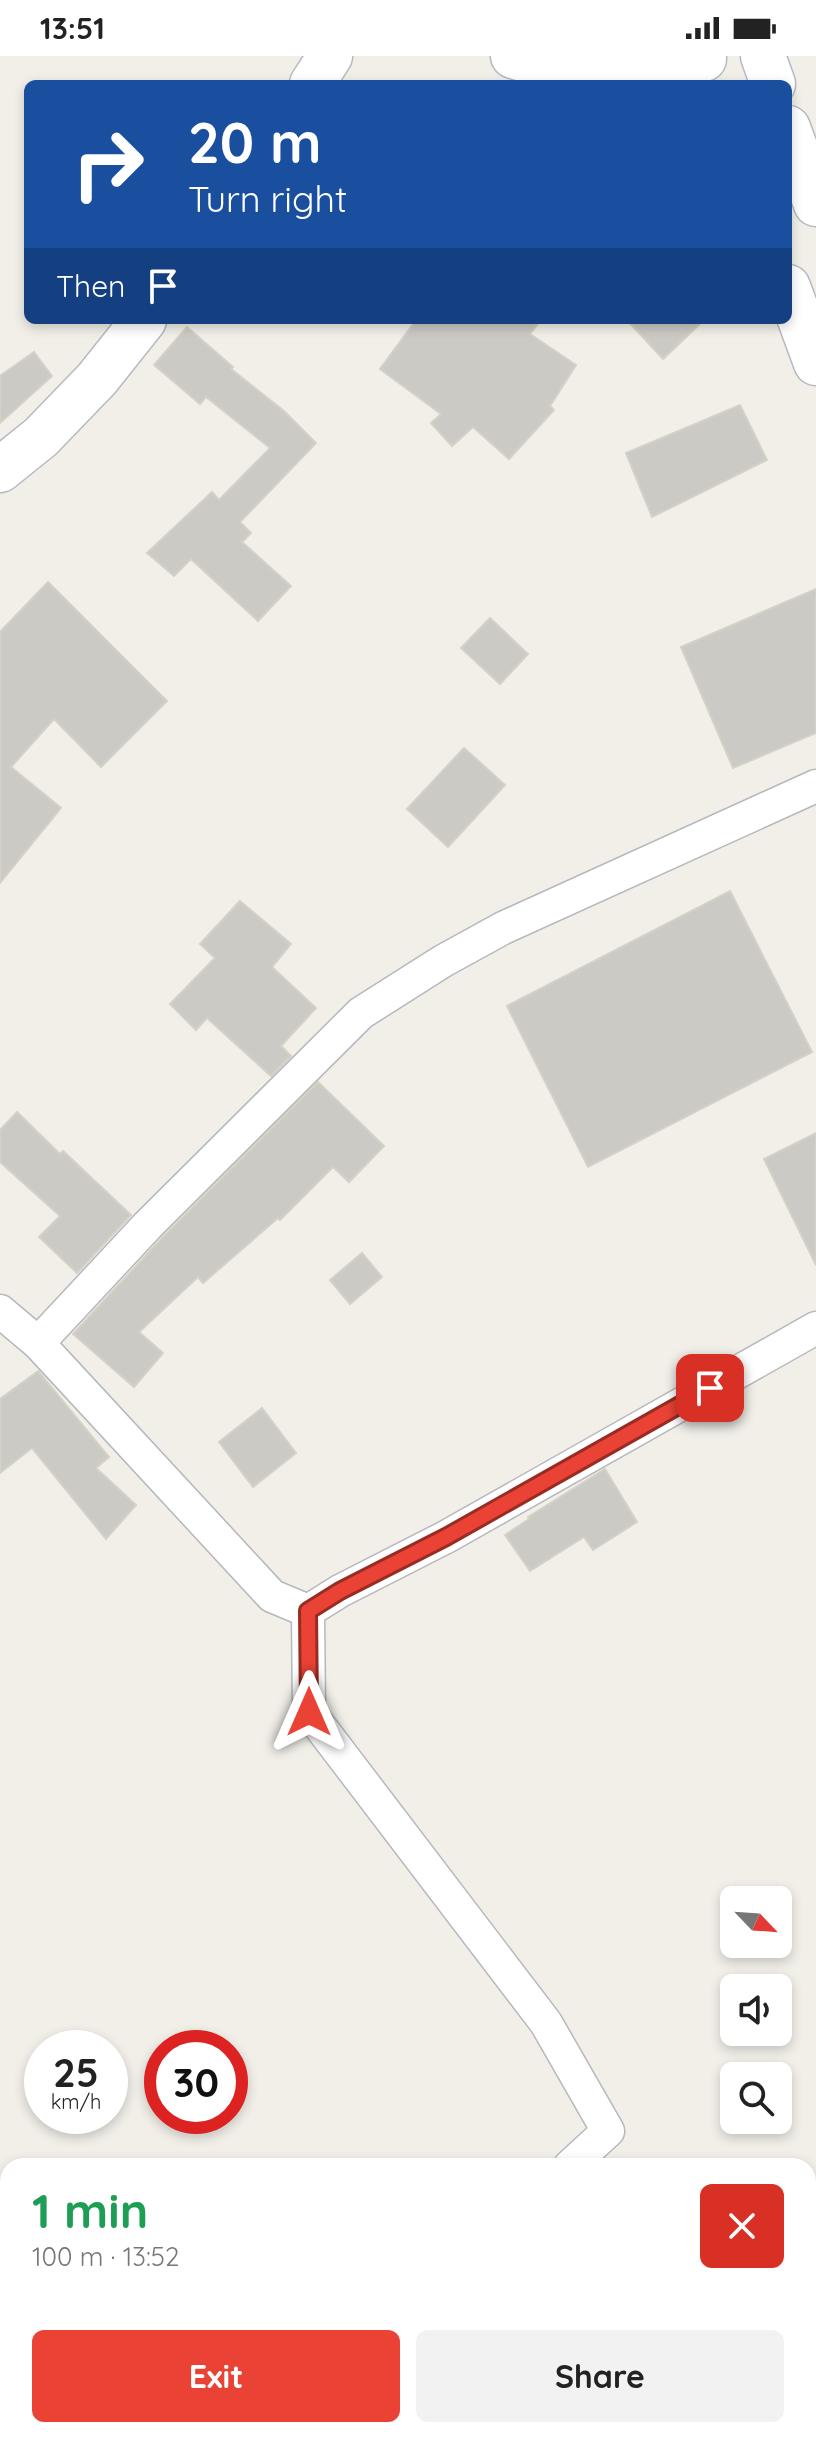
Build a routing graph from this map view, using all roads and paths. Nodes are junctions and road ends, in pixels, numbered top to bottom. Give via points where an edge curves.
1 (330, 56) edge
2 (513, 56) edge
3 (763, 56) edge
4 (707, 66) edge
5 (315, 80) edge
6 (772, 80) edge
7 (792, 139) edge
8 (816, 204) edge
9 (792, 298) edge
10 (141, 324) edge
11 (816, 363) edge
12 (0, 470) edge
13 (816, 786) edge
14 (0, 1311) edge
15 (816, 1328) edge
16 (38, 1343) junction
17 (308, 1611) junction
18 (579, 2158) edge

1 - 5 street
2 - 4 street via 538,64
3 - 6 street
7 - 8 street
9 - 11 street
10 - 12 street via 78,399
13 - 16 street via 503,928 361,1013
14 - 16 street
15 - 17 street
16 - 17 street via 272,1596
17 - 18 street via 309,1712 546,2023 608,2131

